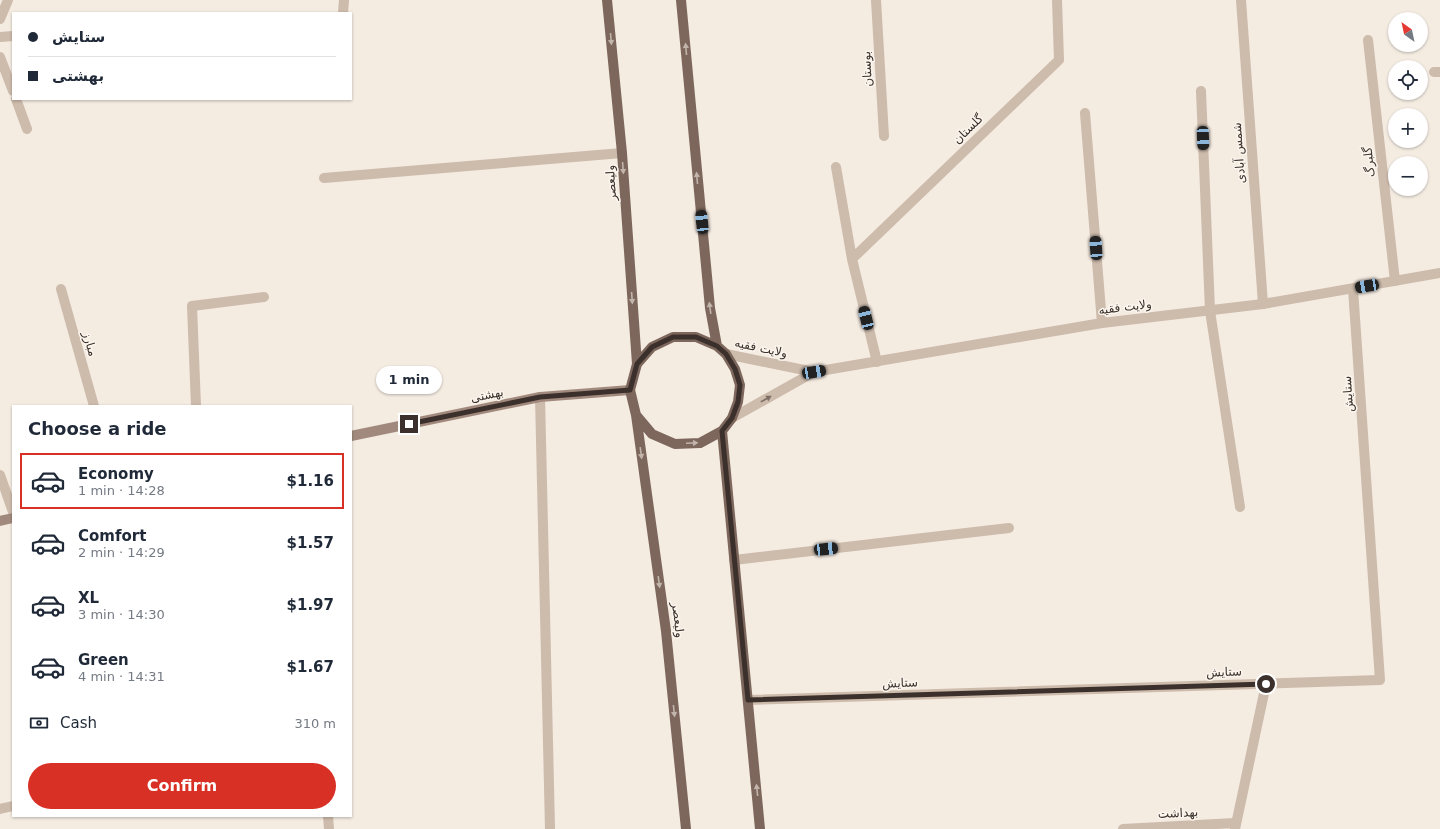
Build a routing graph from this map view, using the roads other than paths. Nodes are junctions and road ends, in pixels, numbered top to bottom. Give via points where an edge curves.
1 (8, 0) edge
2 (344, 0) edge
3 (607, 0) edge
4 (681, 0) edge
5 (876, 0) edge
6 (1057, 0) edge
7 (1241, 0) edge
8 (343, 12) edge
9 (0, 20) edge
10 (12, 36) edge
11 (0, 37) edge
12 (1368, 40) dead end
13 (0, 57) edge
14 (12, 88) edge
15 (1201, 91) dead end
16 (16, 100) edge
17 (1085, 113) dead end
18 (27, 129) dead end
19 (884, 136) dead end
20 (622, 153) junction
21 (836, 166) dead end
22 (324, 178) dead end
23 (852, 259) junction
24 (1440, 273) edge
25 (1395, 281) junction
26 (61, 289) dead end
27 (1353, 289) junction
28 (264, 297) dead end
29 (1264, 304) junction
30 (1210, 311) junction
31 (1102, 323) junction
32 (717, 346) junction
33 (726, 354) junction
34 (877, 362) junction
35 (637, 364) junction
36 (814, 372) junction
37 (630, 390) junction
38 (540, 397) junction
39 (94, 405) edge
40 (196, 405) edge
41 (636, 415) junction
42 (732, 418) junction
43 (722, 431) junction
44 (352, 436) edge
45 (0, 475) edge
46 (1240, 507) dead end
47 (12, 509) edge
48 (12, 518) edge
49 (0, 521) edge
50 (1009, 528) dead end
51 (734, 560) junction
52 (1266, 684) junction
53 (748, 700) junction
54 (12, 806) edge
55 (0, 809) edge
56 (328, 817) edge
57 (1235, 826) edge
58 (329, 829) edge
59 (550, 829) edge
60 (686, 829) edge
61 (760, 829) edge
62 (1123, 829) edge

1 - 9 street
2 - 8 street
3 -> 20 main road, ولیعصر
32 -> 4 main road via 710,308
5 - 19 street, بوستان
6 - 23 street, گلستان via 1059,60
7 - 29 street, شمس آبادی
10 - 11 street
12 - 25 street, گلبرگ
13 - 14 street
15 - 30 street
16 - 18 street
17 - 31 street
20 - 22 street
20 -> 35 main road, ولیعصر
21 - 23 street
23 - 34 street
24 - 25 street, ولایت فقیه
25 - 27 street, ولایت فقیه
26 - 39 street, مبارز
27 - 29 street, ولایت فقیه
27 - 52 street, ستایش via 1380,680
28 - 40 street via 192,306
29 - 30 street, ولایت فقیه
30 - 31 street, ولایت فقیه
30 - 46 street
31 - 34 street, ولایت فقیه
32 - 33 main road
32 - 35 main road via 696,337 673,337 652,347
33 - 36 street, ولایت فقیه
33 - 42 main road via 735,369 740,385 738,402
34 - 36 street, ولایت فقیه
35 - 37 main road
42 -> 36 street, ولایت فقیه
37 - 38 main road, بهشتی
37 - 41 main road
38 - 44 main road, بهشتی
38 - 59 street
41 -> 43 main road via 652,434 675,444 700,443
41 -> 60 main road, ولیعصر via 666,631
42 - 43 main road
43 - 51 main road
45 - 47 street
48 - 49 main road
50 - 51 street
51 - 53 main road
52 - 53 street, ستایش
52 - 57 street
61 -> 53 main road
54 - 55 street
56 - 58 street
57 - 62 street, بهداشت

